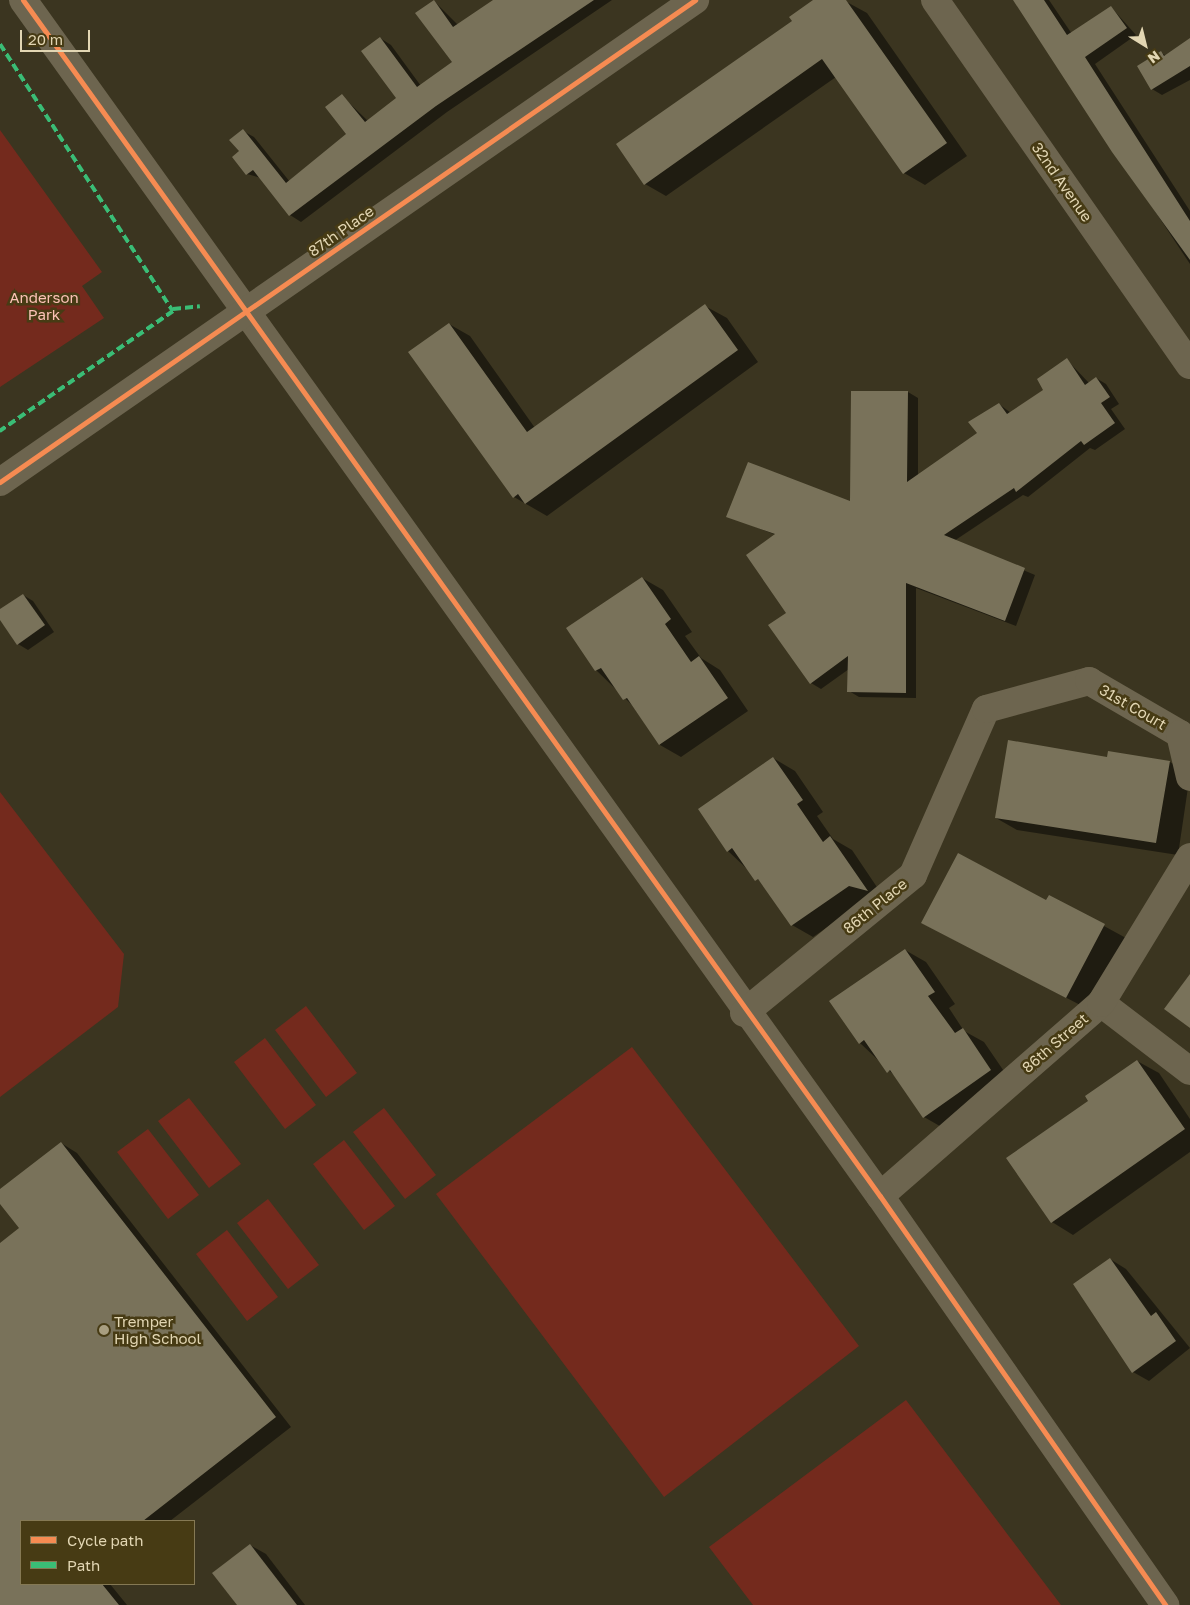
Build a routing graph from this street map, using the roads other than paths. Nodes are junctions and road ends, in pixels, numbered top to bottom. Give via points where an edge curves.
1 (23, 0) edge
2 (695, 0) edge
3 (935, 0) edge
4 (247, 312) junction
5 (1190, 365) edge
6 (0, 482) edge
7 (986, 709) joint
8 (1190, 777) edge
9 (1190, 857) edge
10 (1101, 1003) junction
11 (744, 1013) junction
12 (1190, 1071) edge
13 (880, 1196) junction
14 (1165, 1605) edge

1 - 4 street
2 - 4 street, 87th Place
3 - 5 street, 32nd Avenue
4 - 6 street, 87th Place
4 - 11 street
7 - 8 street, 31st Court via 1089,681 1180,734
7 - 11 street, 86th Place via 913,875
9 - 10 street, 86th Street
10 - 12 street
10 - 13 street, 86th Street
11 - 13 street
13 - 14 street

